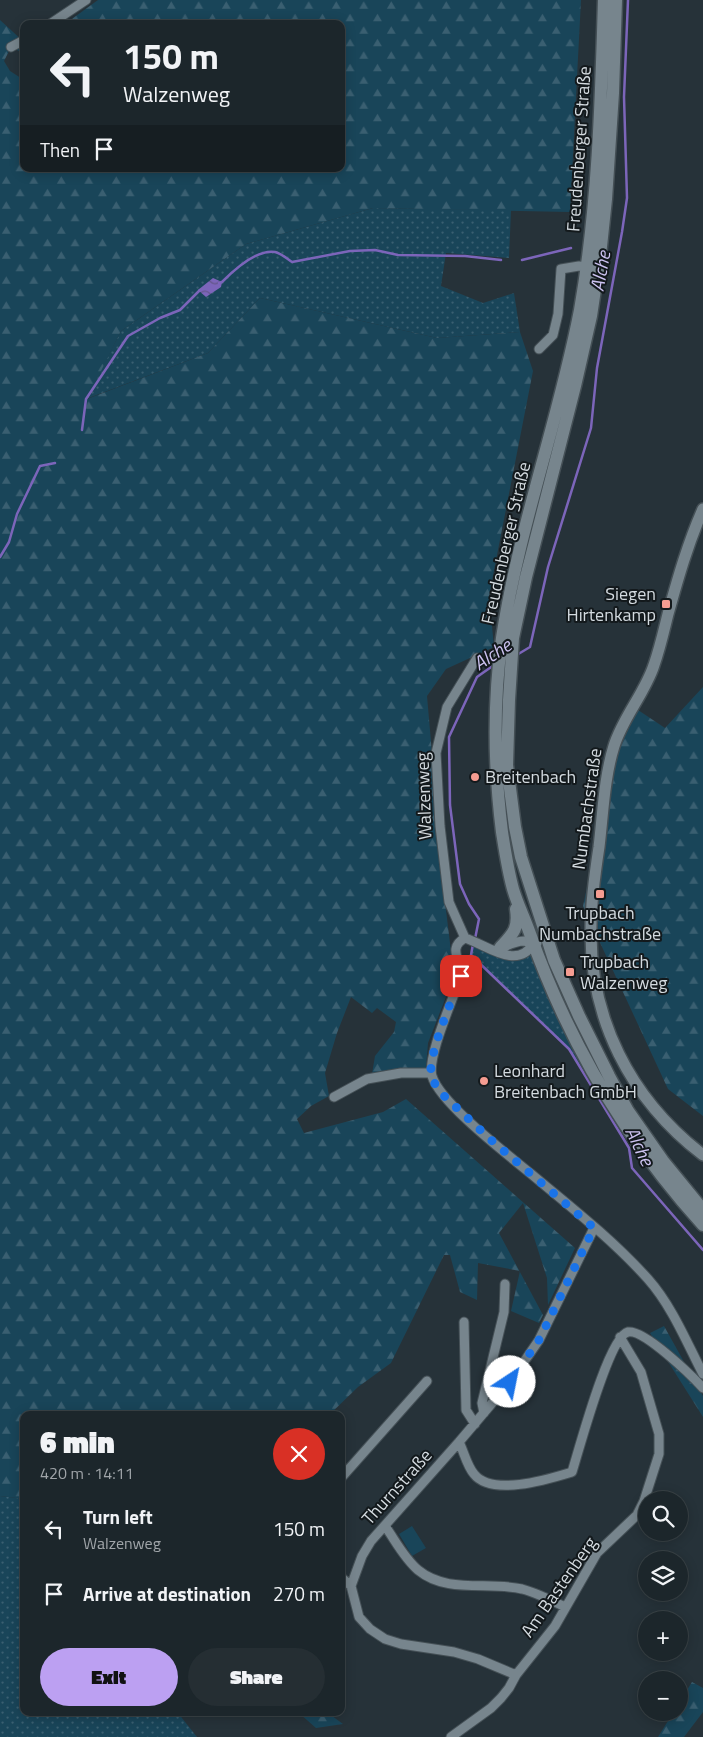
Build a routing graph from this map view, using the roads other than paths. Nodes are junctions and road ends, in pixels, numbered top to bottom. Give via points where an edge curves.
1 (86, 0) edge
2 (604, 0) edge
3 (616, 0) edge
4 (56, 20) edge
5 (20, 42) edge
6 (11, 47) dead end
7 (587, 267) junction
8 (538, 349) dead end
9 (703, 509) edge
10 (477, 658) dead end
11 (506, 660) junction
12 (513, 889) junction
13 (465, 938) junction
14 (547, 939) junction
15 (533, 944) junction
16 (498, 950) junction
17 (431, 1073) junction
18 (334, 1097) dead end
19 (703, 1155) edge
20 (703, 1210) edge
21 (703, 1225) edge
22 (594, 1228) junction
23 (505, 1284) dead end
24 (464, 1322) dead end
25 (620, 1337) junction
26 (703, 1374) edge
27 (427, 1381) dead end
28 (703, 1388) edge
29 (484, 1413) junction
30 (475, 1424) junction
31 (460, 1442) junction
32 (345, 1473) edge
33 (385, 1526) junction
34 (345, 1581) edge
35 (351, 1586) junction
36 (565, 1606) junction
37 (516, 1675) junction
38 (451, 1737) edge

1 - 4 street
2 - 7 main road, Freudenberger Straße via 596,182
3 - 11 main road, Freudenberger Straße via 606,199 591,316
5 - 6 street
7 - 8 street via 561,269 553,335
7 - 11 main road, Freudenberger Straße via 564,382 514,571
9 - 19 street, Numbachstraße via 676,585 654,666 620,729 614,747 605,790 590,927 593,970 601,1010 624,1065 650,1104 674,1131
10 - 13 street, Walzenweg via 447,707 436,753 449,902
11 - 12 main road, Freudenberger Straße via 496,698 496,766 503,839
11 - 14 main road, Freudenberger Straße via 507,765 515,827
12 - 15 main road, Freudenberger Straße
12 - 16 main road via 518,921 513,934
13 - 16 street
13 - 17 street via 456,946 461,976 434,1049
14 - 15 street
14 - 20 main road, Freudenberger Straße via 579,1016 628,1111
15 - 16 street via 525,941
15 - 16 street via 523,955 501,955
15 - 21 main road, Freudenberger Straße via 557,1003 599,1083 636,1142
17 - 18 street via 400,1073 367,1079
17 - 22 street via 442,1094 464,1115
22 - 26 street via 657,1290
22 - 29 street, Thurnstraße via 539,1340
23 - 29 street via 504,1312 482,1403
24 - 30 street via 466,1410
25 - 28 street via 627,1332 634,1333 654,1344
25 - 31 street via 599,1385 572,1472 524,1483 487,1483 473,1474
25 - 36 street, Am Bastenberg via 645,1382 659,1434 659,1454 637,1515 598,1553
27 - 32 street
29 - 30 street, Thurnstraße
30 - 31 street, Thurnstraße
31 - 33 street, Thurnstraße
33 - 35 street, Thurnstraße via 362,1556
33 - 36 street via 416,1569 430,1578 451,1584 522,1589
34 - 35 street
35 - 37 street via 360,1617 370,1630 386,1639 454,1652
36 - 37 street, Am Bastenberg via 555,1626
37 - 38 street, Am Bastenberg via 496,1703

